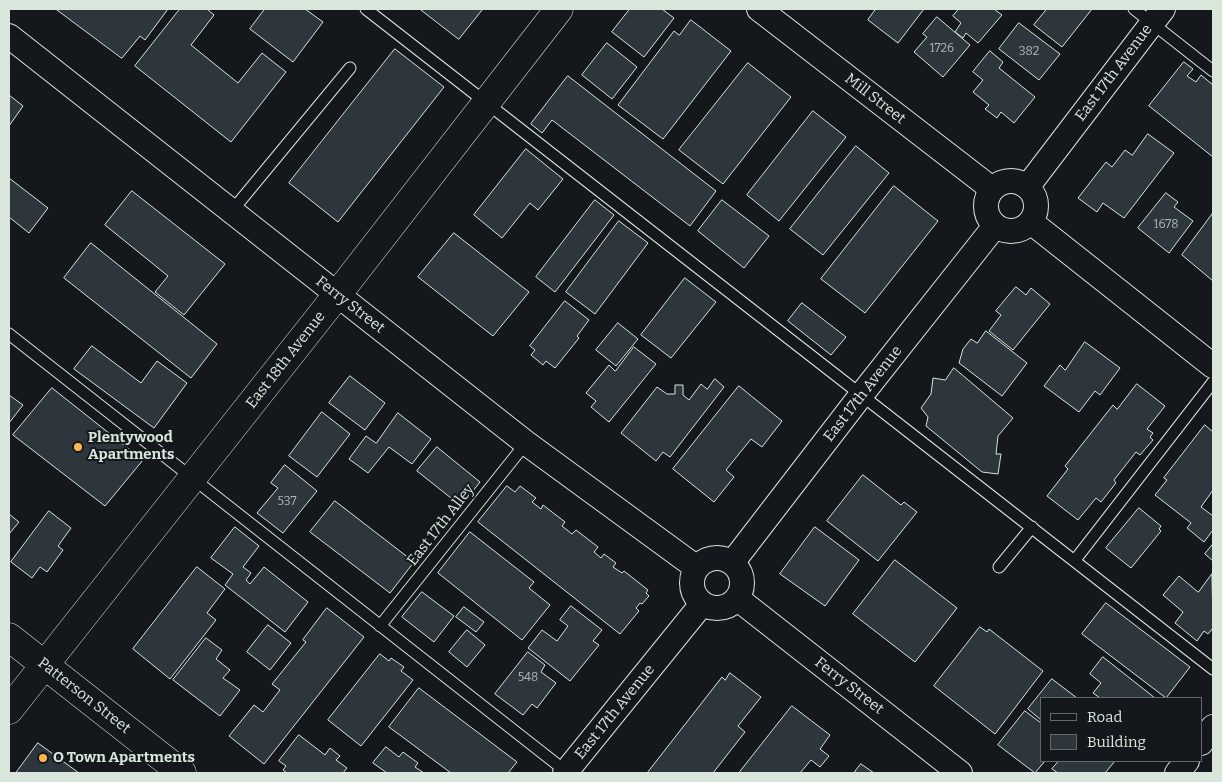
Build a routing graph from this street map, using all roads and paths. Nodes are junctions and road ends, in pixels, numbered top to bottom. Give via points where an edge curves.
1 (366, 9) edge
2 (559, 9) edge
3 (759, 9) edge
4 (1150, 13) edge
5 (9, 36) edge
6 (350, 68) dead end
7 (1213, 71) edge
8 (486, 102) junction
9 (1028, 186) junction
10 (992, 189) junction
11 (231, 212) junction
12 (1031, 222) junction
13 (995, 226) junction
14 (337, 295) junction
15 (9, 334) edge
16 (1213, 366) edge
17 (1213, 382) edge
18 (862, 394) junction
19 (526, 443) junction
20 (193, 478) junction
21 (1032, 527) junction
22 (1075, 560) junction
23 (732, 563) junction
24 (697, 568) junction
25 (999, 568) dead end
26 (738, 598) junction
27 (702, 604) junction
28 (380, 626) junction
29 (9, 637) edge
30 (44, 664) junction
31 (1213, 669) edge
32 (9, 710) edge
33 (1213, 727) edge
34 (1202, 742) edge
35 (1186, 762) edge
36 (182, 773) edge
37 (567, 773) edge
38 (960, 773) edge
39 (1177, 773) edge

1 - 8 lane
2 - 8 main road, East 18th Avenue
3 - 10 street, Mill Street
4 - 7 lane
4 - 9 street, East 17th Avenue
5 - 11 street, Ferry Street
6 - 11 lane
8 - 14 main road, East 18th Avenue
8 - 18 lane
9 - 10 street via 1009,180
9 - 12 street via 1037,203
10 - 13 street via 986,208
11 - 14 street, Ferry Street
12 - 13 street via 1014,231
12 - 16 street
13 - 18 street, East 17th Avenue
14 - 19 street, Ferry Street
14 - 20 main road, East 18th Avenue
15 - 20 lane
17 - 22 lane
18 - 21 lane
18 - 23 street, East 17th Avenue
19 - 24 street, Ferry Street
19 - 28 lane, East 17th Alley
20 - 28 lane
20 - 30 main road, East 18th Avenue
21 - 22 lane
21 - 25 lane
22 - 31 lane
23 - 24 street via 723,558 713,558
23 - 26 street via 742,580
24 - 27 street via 692,577 692,587
26 - 27 street via 721,609
26 - 38 street, Ferry Street
27 - 37 street, East 17th Avenue
28 - 37 lane
29 - 30 main road, Patterson Street
30 - 32 main road, East 18th Avenue
30 - 36 main road, Patterson Street
33 - 34 street
35 - 39 street

